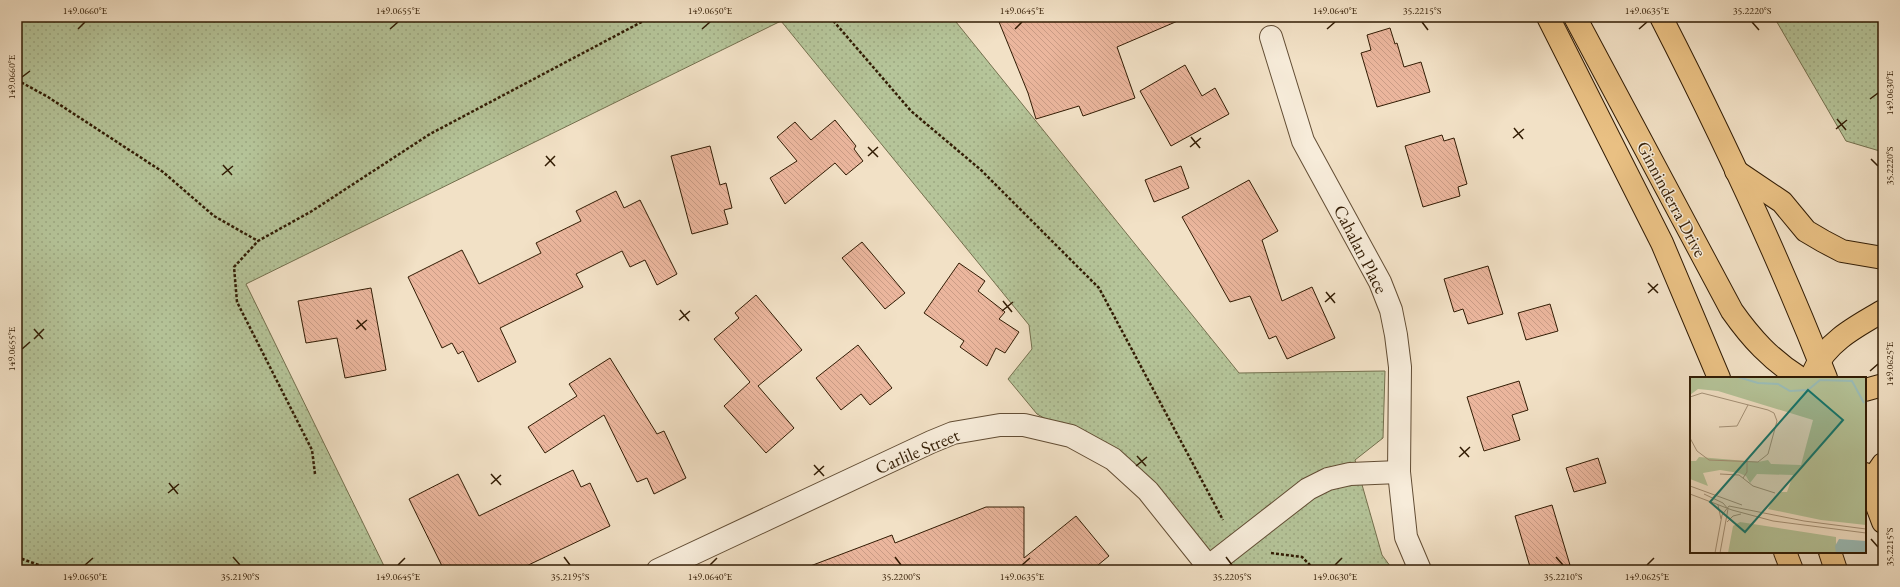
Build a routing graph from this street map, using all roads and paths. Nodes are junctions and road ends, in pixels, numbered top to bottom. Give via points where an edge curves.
1 (651, 17) edge
2 (830, 17) edge
3 (1548, 17) edge
4 (1576, 17) edge
5 (1661, 17) edge
6 (1272, 37) dead end
7 (17, 80) edge
8 (1736, 171) junction
9 (258, 241) junction
10 (1883, 258) edge
11 (1883, 311) edge
12 (1819, 372) edge
13 (1792, 373) edge
14 (1719, 377) edge
15 (1883, 384) edge
16 (1866, 390) edge
17 (1883, 464) edge
18 (1400, 472) junction
19 (315, 474) dead end
20 (1867, 479) edge
21 (1883, 522) edge
22 (1236, 545) junction
23 (1785, 553) edge
24 (1830, 553) edge
25 (17, 557) edge
26 (1210, 568) edge
27 (52, 570) edge
28 (658, 570) edge
29 (1315, 570) edge
30 (1420, 570) edge
31 (1792, 570) edge
32 (1836, 570) edge

1 - 9 path via 430,134 312,211
2 - 22 path via 911,110 981,170 1099,288
3 - 14 main road, Ginninderra Drive via 1662,243
4 - 13 main road, Ginninderra Drive via 1732,311 1747,333 1765,352
5 - 8 main road
6 - 18 street, Cahalan Place via 1303,141 1380,282 1391,310 1400,367
7 - 9 path via 48,97 163,172 214,216
8 - 10 main road via 1782,202 1806,231 1842,251
8 - 12 main road via 1800,313
9 - 19 path via 234,267 237,302 312,450
11 - 12 main road via 1850,330
15 - 16 main road
17 - 20 main road
18 - 22 street via 1350,474 1328,479 1308,489
18 - 30 street, Cahalan Place via 1406,537
20 - 21 main road
22 - 26 street
22 - 29 path via 1302,557
23 - 31 main road
24 - 32 main road
25 - 27 path
26 - 28 street, Carlile Street via 1148,491 1113,459 1071,436 1024,426 1000,425 953,433 931,442

